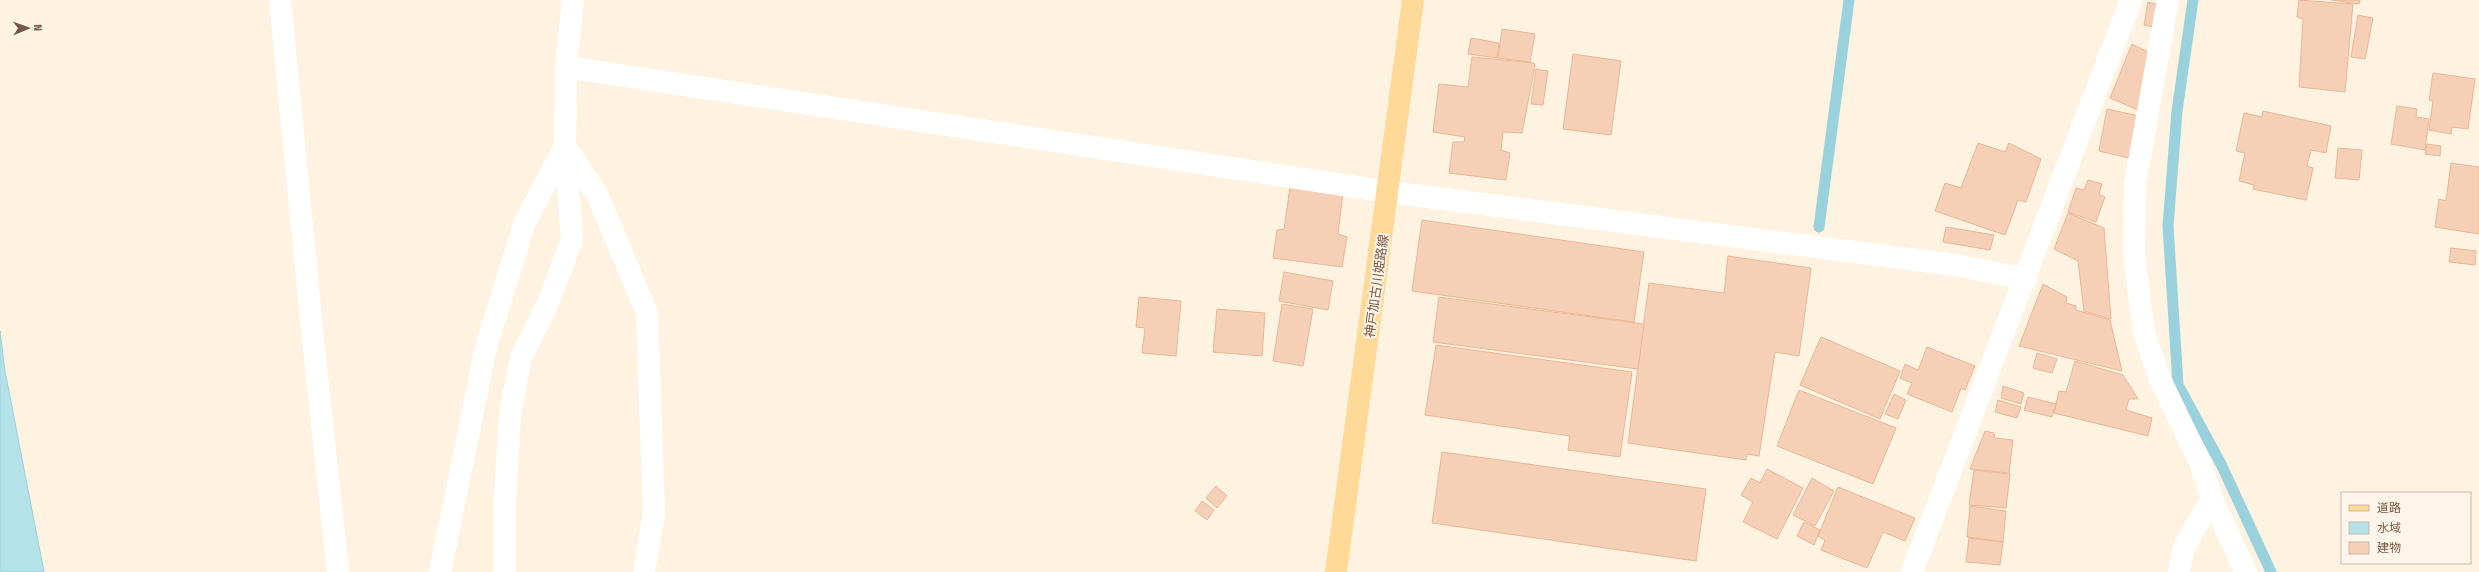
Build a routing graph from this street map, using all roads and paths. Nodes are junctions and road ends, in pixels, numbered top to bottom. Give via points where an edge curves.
1 (280, 0) edge
2 (573, 0) edge
3 (1413, 0) edge
4 (2131, 0) edge
5 (2168, 0) edge
6 (566, 67) junction
7 (565, 146) junction
8 (1389, 192) junction
9 (2026, 279) junction
10 (2212, 499) junction
11 (338, 572) edge
12 (440, 572) edge
13 (505, 572) edge
14 (644, 572) edge
15 (1336, 572) edge
16 (1912, 572) edge
17 (2180, 572) edge
18 (2246, 572) edge

1 - 11 street
2 - 6 street
3 - 8 main road, 神戸加古川姫路線
4 - 9 street
5 - 10 street via 2136,184 2134,254 2144,333 2160,379 2200,462
6 - 7 street
6 - 8 street
7 - 12 street via 525,222 486,347
7 - 13 street via 572,239 549,301 521,358 511,407 505,500
7 - 14 street via 597,194 647,313 654,513
8 - 9 street via 1955,265
8 - 15 main road, 神戸加古川姫路線
9 - 16 street
10 - 17 street via 2184,547
10 - 18 street

